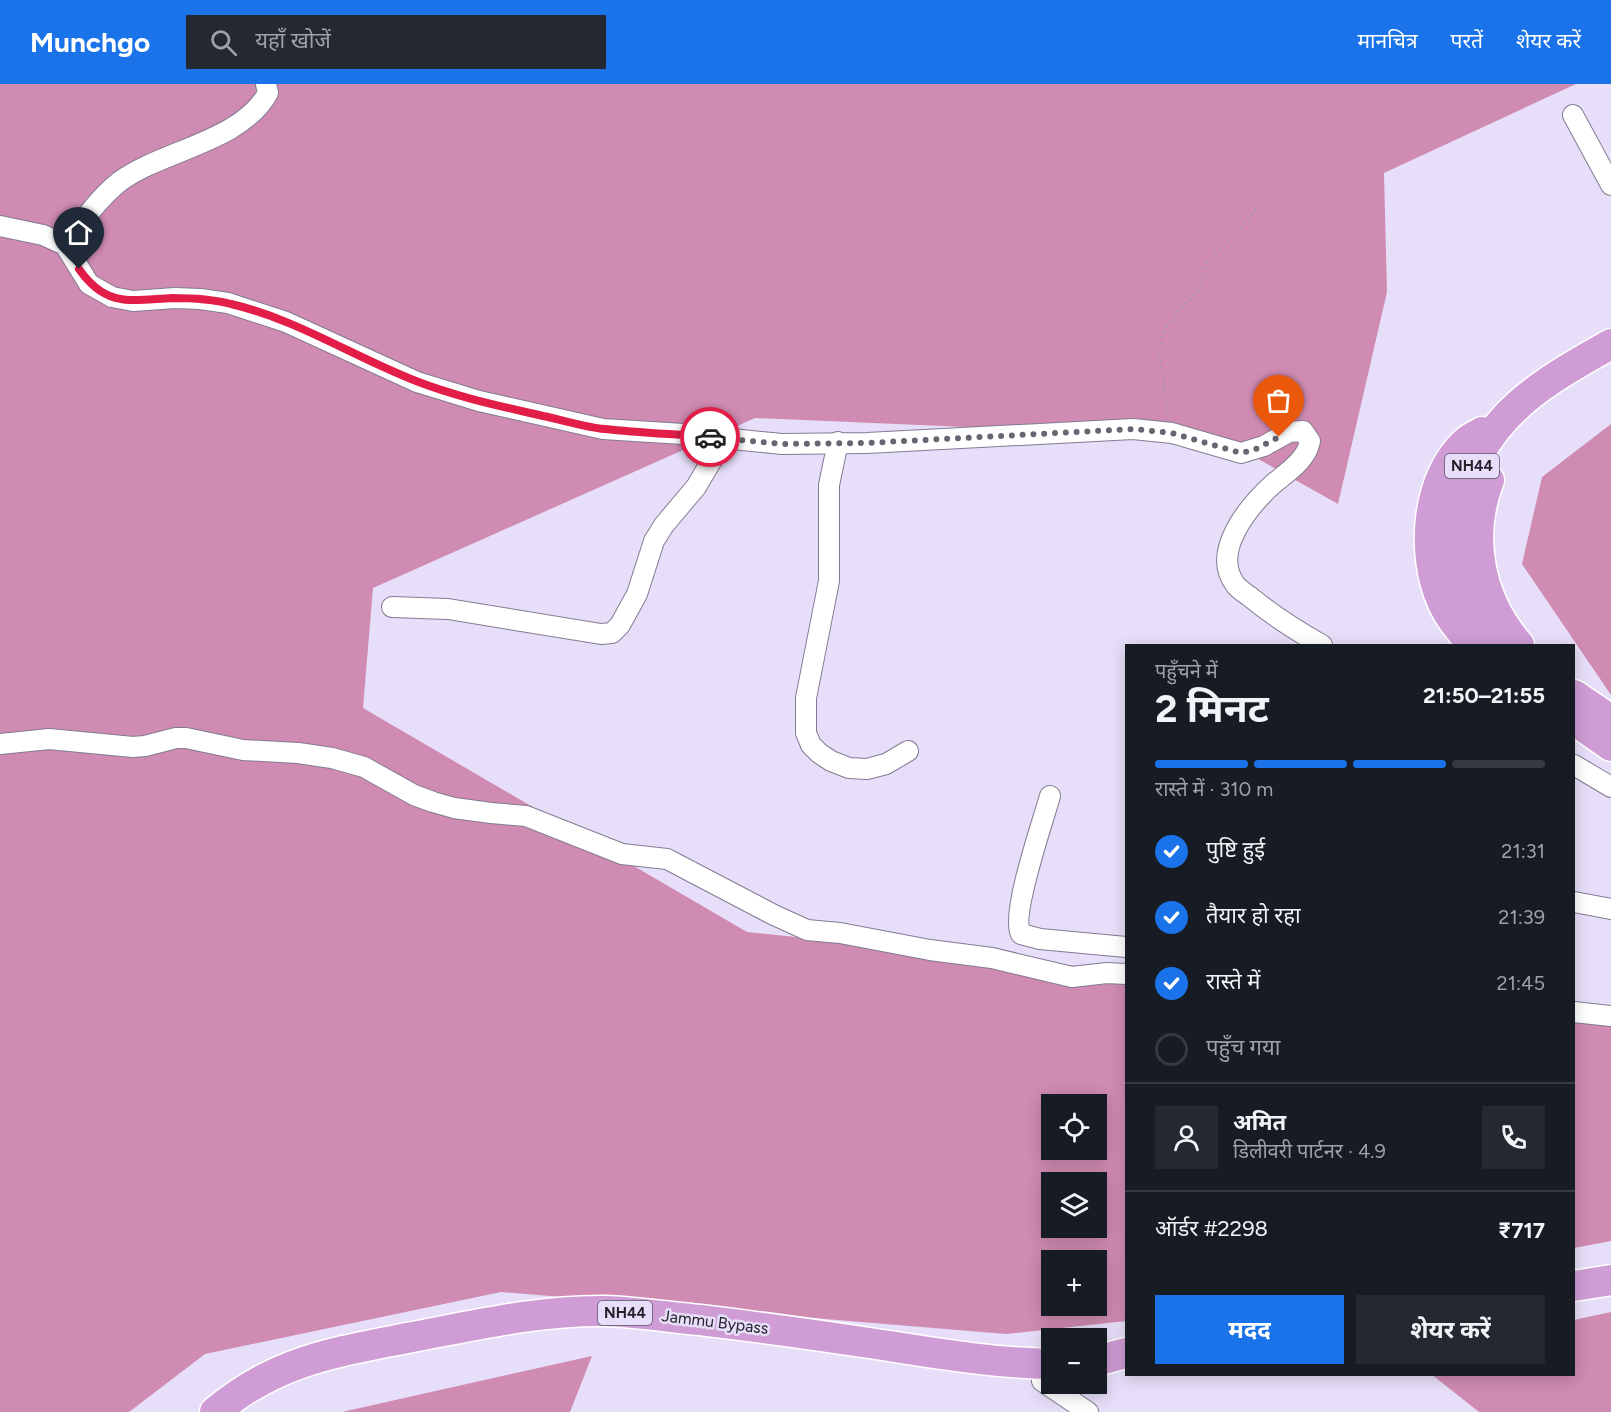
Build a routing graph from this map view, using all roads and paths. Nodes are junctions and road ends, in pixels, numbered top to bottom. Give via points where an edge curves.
1 (266, 84) edge
2 (1573, 115) dead end
3 (1611, 185) edge
4 (1257, 207) dead end
5 (0, 226) edge
6 (65, 245) junction
7 (1611, 344) edge
8 (1611, 367) edge
9 (1507, 416) junction
10 (1172, 433) junction
11 (725, 438) junction
12 (838, 442) junction
13 (392, 607) dead end
14 (1320, 644) edge
15 (1472, 644) edge
16 (1489, 644) edge
17 (1518, 644) edge
18 (1575, 696) edge
19 (1611, 720) edge
20 (1575, 721) edge
21 (0, 744) edge
22 (1611, 746) edge
23 (908, 751) dead end
24 (1575, 766) edge
25 (1611, 787) edge
26 (1050, 796) dead end
27 (1575, 902) edge
28 (1611, 909) edge
29 (1125, 947) edge
30 (1125, 974) edge
31 (1575, 1012) edge
32 (1611, 1016) edge
33 (1611, 1280) edge
34 (1575, 1286) edge
35 (1611, 1299) edge
36 (1575, 1304) edge
37 (1125, 1353) edge
38 (1107, 1358) edge
39 (1125, 1370) edge
40 (1041, 1373) edge
41 (1107, 1374) edge
42 (1041, 1375) edge
43 (1069, 1394) edge
44 (215, 1412) edge
45 (247, 1412) edge
46 (1088, 1412) edge

1 - 6 street via 268,93 250,116 120,182
2 - 3 street
4 - 10 path via 1207,262 1198,293 1179,309 1163,333 1159,357
5 - 6 street via 43,235
6 - 11 street via 89,284 112,297 228,303 286,322 417,382 479,401 603,429
7 - 9 highway, NH44 via 1556,376
8 - 17 highway, NH44 via 1526,421 1495,463 1481,500 1477,536 1480,564 1489,596
9 - 15 highway via 1466,441 1454,457 1443,475 1428,531 1432,573 1442,603
9 - 16 highway, NH44 via 1474,461 1456,520 1459,575 1477,627
10 - 12 street via 1133,429
10 - 14 street via 1241,453 1296,430 1308,436 1305,455 1244,515 1226,561 1235,584 1262,607
11 - 12 street via 782,444
11 - 13 street via 696,488 654,541 637,594 612,633 448,609
12 - 23 street via 829,485 829,582 806,698 806,733 819,753 849,768 886,764
18 - 19 highway
20 - 22 highway
21 - 30 street via 49,739 133,747 186,738 243,750 332,758 364,767 433,802 526,816 622,854 667,859 807,930 992,958 1072,977
24 - 25 street
26 - 29 street via 1025,882 1019,930 1040,939
27 - 28 street
31 - 32 street
33 - 34 highway
35 - 36 highway
37 - 38 highway
39 - 41 highway
40 - 44 highway, Jammu Bypass / NH44 via 986,1360 784,1331 605,1311 570,1312 460,1328 309,1359 264,1377
42 - 45 highway, Jammu Bypass / NH44 via 935,1372 625,1329 561,1329 370,1361 311,1376 272,1394
43 - 46 street

